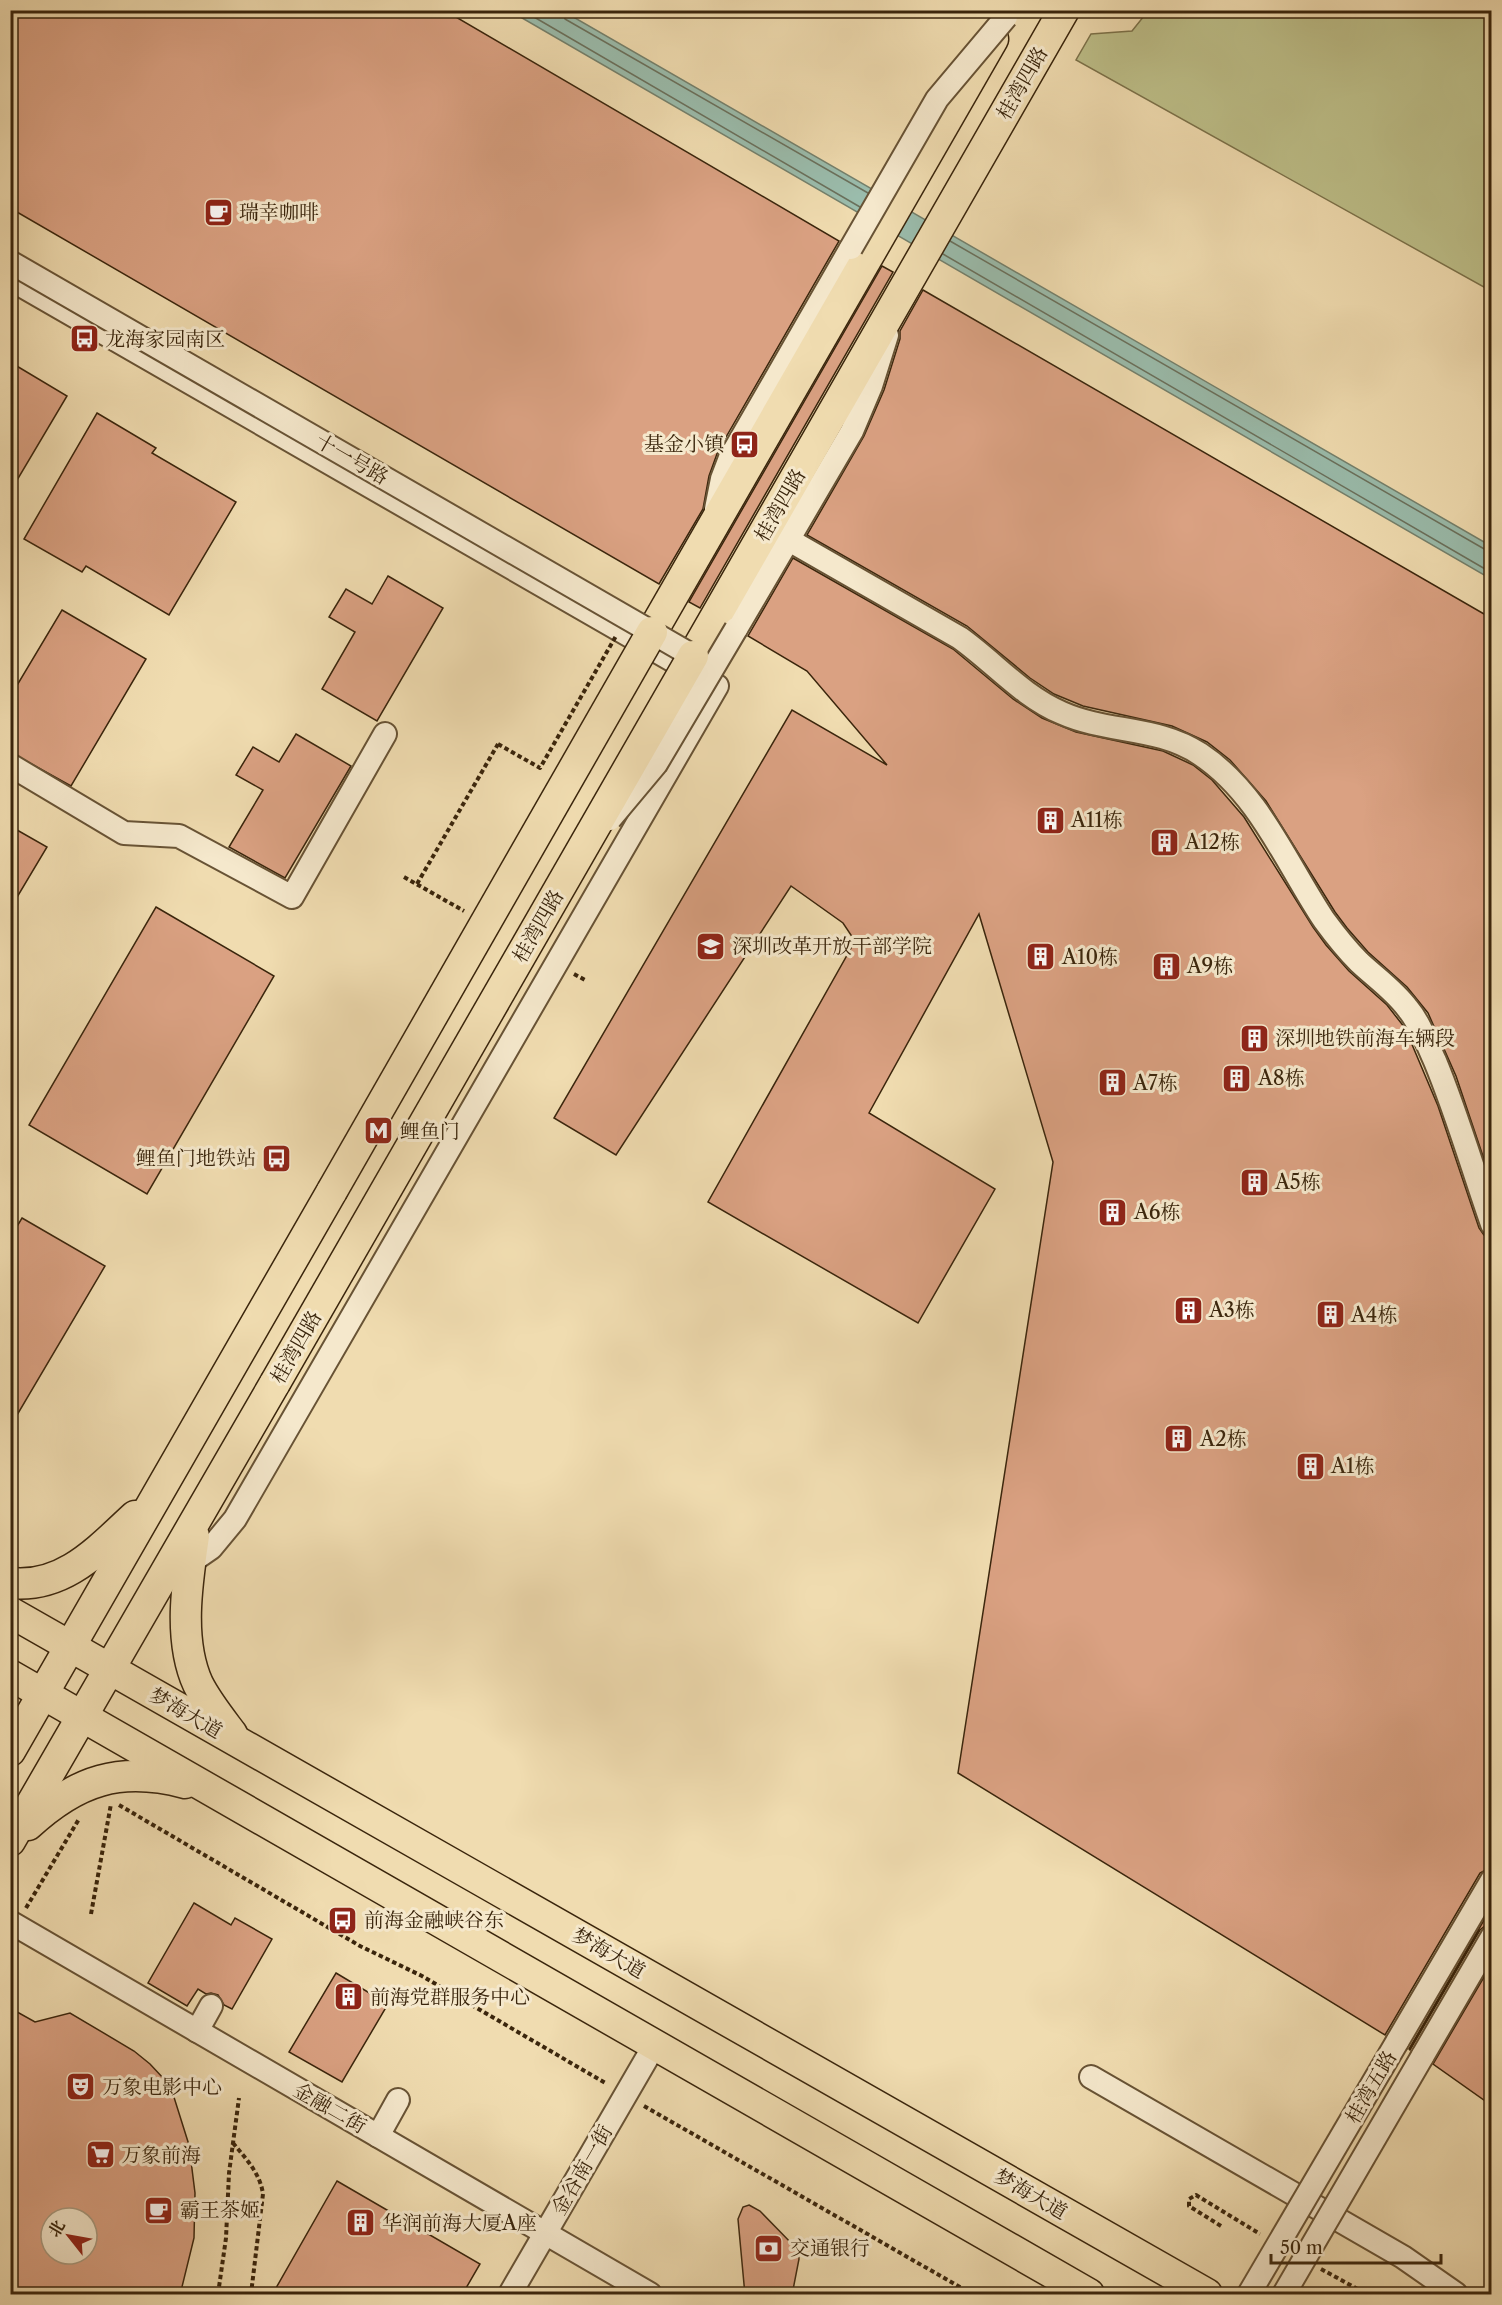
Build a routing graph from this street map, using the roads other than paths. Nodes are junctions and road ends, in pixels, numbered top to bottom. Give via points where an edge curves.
1 (1064, 10) edge
2 (1007, 14) edge
3 (10, 262) edge
4 (10, 279) edge
5 (903, 291) junction
6 (789, 540) junction
7 (726, 623) junction
8 (640, 625) junction
9 (703, 662) junction
10 (385, 734) dead end
11 (10, 765) edge
12 (1491, 1224) edge
13 (159, 1493) junction
14 (196, 1521) junction
15 (190, 1563) junction
16 (163, 1579) junction
17 (10, 1583) edge
18 (10, 1612) edge
19 (71, 1647) junction
20 (111, 1669) junction
21 (10, 1675) edge
22 (44, 1694) junction
23 (84, 1717) junction
24 (237, 1741) junction
25 (10, 1751) edge
26 (209, 1789) junction
27 (10, 1841) edge
28 (1491, 1880) edge
29 (13, 1924) edge
30 (1491, 1936) edge
31 (212, 2006) dead end
32 (197, 2031) junction
33 (654, 2046) junction
34 (1091, 2077) dead end
35 (398, 2100) dead end
36 (378, 2136) junction
37 (545, 2234) junction
38 (510, 2295) edge
39 (650, 2295) edge
40 (1089, 2295) edge
41 (1207, 2295) edge
42 (1250, 2295) edge
43 (1284, 2295) edge
44 (1456, 2295) edge

1 - 5 main road, 桂湾四路
2 - 8 main road, bridge via 859,252 675,593
3 - 8 street, 十一号路, bridge
4 - 15 street via 717,686 236,1519 211,1548
5 - 6 street via 852,432
5 - 7 main road, 桂湾四路
6 - 7 street
6 - 12 street via 960,638 1037,701 1092,724 1177,741 1222,770 1263,821 1341,942 1410,1010 1442,1078
7 - 9 main road, 桂湾四路
8 - 9 street, 十一号路, bridge
8 - 13 main road, bridge
9 - 14 main road, 桂湾四路, bridge via 573,865
10 - 11 street via 292,897 179,836 124,832
13 - 17 main road via 74,1569 50,1581
13 - 19 main road
14 - 15 main road
14 - 16 main road, 桂湾四路
15 - 16 street
15 - 24 main road via 187,1624 191,1665 208,1701
16 - 20 main road, 桂湾四路
18 - 19 main road, 梦海大道
19 - 20 main road, 梦海大道
19 - 22 main road
20 - 23 main road, 桂湾四路
20 - 24 main road, 梦海大道
21 - 22 main road
22 - 23 main road
22 - 25 main road
23 - 26 main road
23 - 27 main road, 桂湾四路
24 - 41 main road, 梦海大道
26 - 27 main road via 148,1777 106,1779 69,1793
26 - 33 main road
28 - 42 street, 桂湾五路, bridge
29 - 32 street, 金融二街
30 - 43 street, 桂湾五路, bridge
31 - 32 street
32 - 36 street, 金融二街
33 - 37 street, 金谷南一街
33 - 40 main road
34 - 44 street via 1403,2257
35 - 36 street
36 - 37 street, 金融二街
37 - 38 street, 金谷南一街
37 - 39 street, 金融二街

